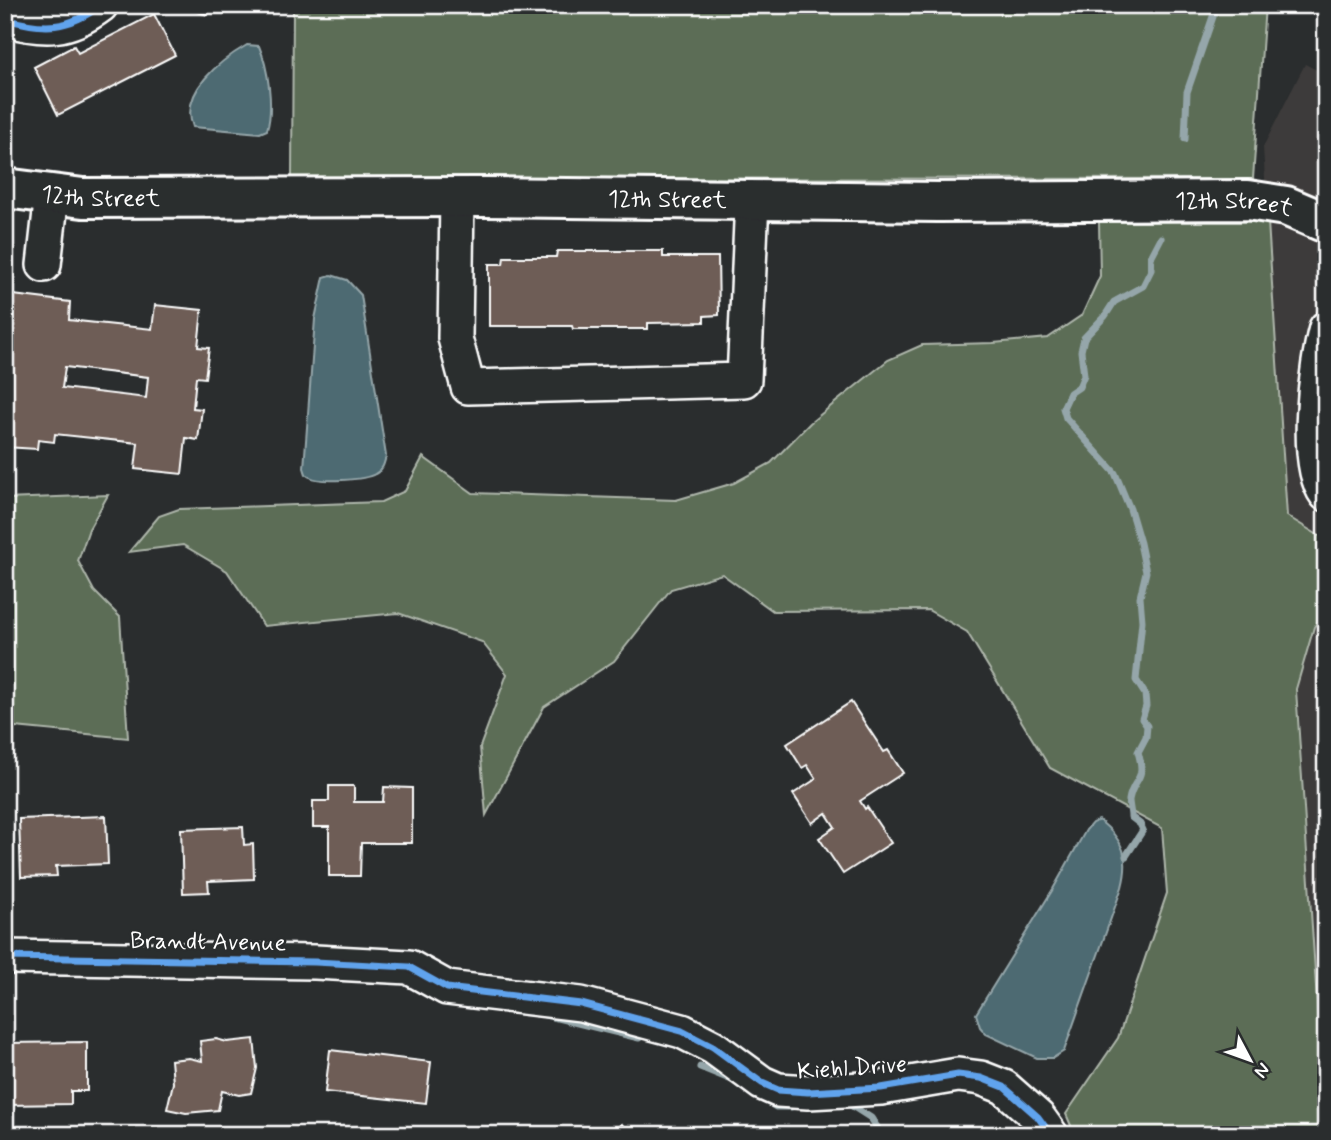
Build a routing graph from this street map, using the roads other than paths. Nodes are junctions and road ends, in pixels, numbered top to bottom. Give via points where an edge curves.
1 (101, 5) edge
2 (5, 19) edge
3 (5, 188) edge
4 (52, 194) junction
5 (457, 197) junction
6 (752, 200) junction
7 (1326, 223) edge
8 (44, 265) dead end
9 (1326, 328) edge
10 (1321, 396) edge
11 (1326, 494) edge
12 (5, 957) edge
13 (409, 967) joint
14 (1051, 1135) edge

1 - 2 street via 84,18 59,26 36,27
3 - 4 main road, 12th Street
4 - 5 main road, 12th Street via 83,198
4 - 8 street
5 - 6 main road, 12th Street
5 - 6 street via 454,338 468,387 744,380
6 - 7 main road, 12th Street via 1248,200 1286,206
9 - 10 street via 1320,352
10 - 11 street via 1315,468
12 - 13 street, Brandt Avenue
13 - 14 street, Kiehl Drive via 447,988 581,1004 682,1031 778,1090 808,1093 881,1088 958,1075 981,1078 1004,1087

